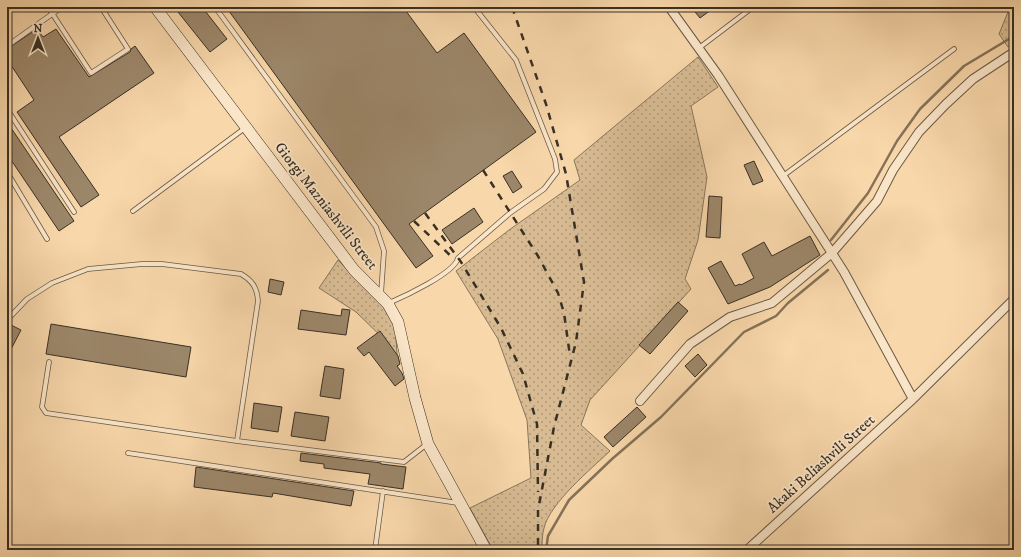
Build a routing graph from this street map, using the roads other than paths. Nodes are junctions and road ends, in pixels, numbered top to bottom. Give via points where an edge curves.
1 (48, 7) edge
2 (62, 7) edge
3 (101, 7) edge
4 (155, 7) edge
5 (215, 7) edge
6 (474, 7) edge
7 (669, 7) edge
8 (753, 7) edge
9 (52, 14) junction
10 (7, 46) edge
11 (698, 48) junction
12 (954, 49) dead end
13 (1014, 52) edge
14 (7, 110) edge
15 (246, 128) junction
16 (7, 172) edge
17 (782, 176) junction
18 (133, 211) dead end
19 (74, 212) dead end
20 (47, 239) dead end
21 (832, 253) junction
22 (1014, 299) edge
23 (385, 300) junction
24 (8, 319) dead end
25 (49, 362) dead end
26 (913, 399) junction
27 (640, 401) dead end
28 (237, 441) junction
29 (428, 444) junction
30 (128, 453) dead end
31 (383, 491) junction
32 (460, 503) junction
33 (375, 550) edge
34 (486, 550) edge
35 (747, 550) edge

1 - 9 lane
2 - 9 lane
3 - 9 lane via 128,49 91,73
4 - 15 street, Giorgi Mazniashvili Street
5 - 23 lane via 376,226 384,251
6 - 23 lane via 516,60 555,159 557,172 544,189 510,213 458,258 449,270 422,288
7 - 11 street
8 - 11 lane
9 - 10 lane
11 - 17 street via 718,74
12 - 17 lane
13 - 21 street via 973,79 919,132 893,170 877,201
14 - 19 lane
15 - 18 lane
15 - 23 street, Giorgi Mazniashvili Street via 354,270
16 - 20 lane
17 - 21 street
21 - 26 street
21 - 27 street via 772,303 730,317 690,344
22 - 26 street, Akaki Beliashvili Street
23 - 29 street, Giorgi Mazniashvili Street via 398,322 414,398
24 - 28 lane via 27,299 52,283 88,270 162,264 241,274 250,279 257,291 258,301
25 - 28 lane via 42,407 46,413
26 - 35 street, Akaki Beliashvili Street
28 - 29 lane via 404,462
29 - 32 street, Giorgi Mazniashvili Street
30 - 31 lane
31 - 32 lane
31 - 33 lane
32 - 34 street, Giorgi Mazniashvili Street

